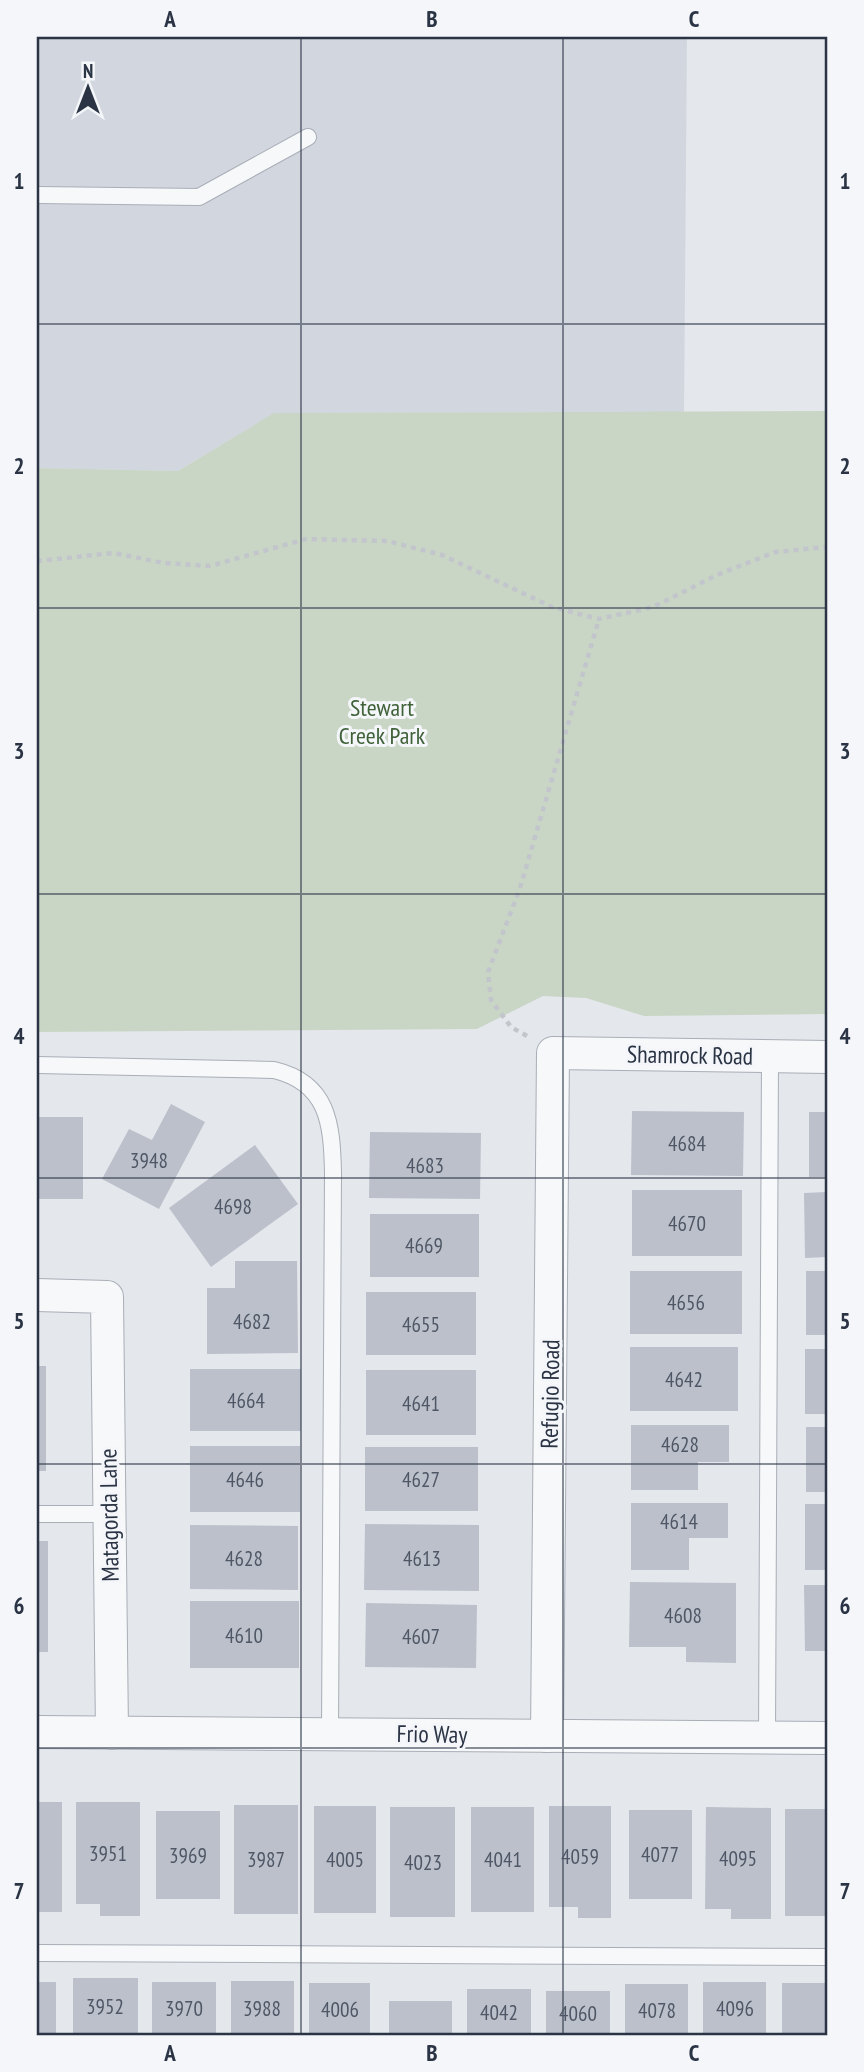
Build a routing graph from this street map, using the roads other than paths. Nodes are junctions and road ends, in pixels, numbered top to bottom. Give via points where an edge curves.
1 (308, 137) dead end
2 (37, 195) edge
3 (554, 1053) joint
4 (770, 1056) junction
5 (827, 1057) edge
6 (37, 1065) edge
7 (37, 1296) edge
8 (37, 1514) edge
9 (109, 1514) junction
10 (37, 1732) edge
11 (112, 1733) junction
12 (330, 1733) junction
13 (547, 1735) junction
14 (767, 1738) junction
15 (827, 1738) edge
16 (37, 1953) edge
17 (827, 1957) edge

1 - 2 lane via 199,197
3 - 4 street, Shamrock Road
3 - 13 street, Refugio Road
4 - 5 street, Shamrock Road
4 - 14 lane
6 - 12 lane via 274,1070 296,1075 311,1086 320,1101 333,1144
7 - 9 street, Matagorda Lane via 107,1297
8 - 9 lane
9 - 11 street, Matagorda Lane
10 - 11 street, Frio Way
11 - 12 street, Frio Way
12 - 13 street, Frio Way
13 - 14 street, Frio Way
14 - 15 street, Frio Way
16 - 17 lane

